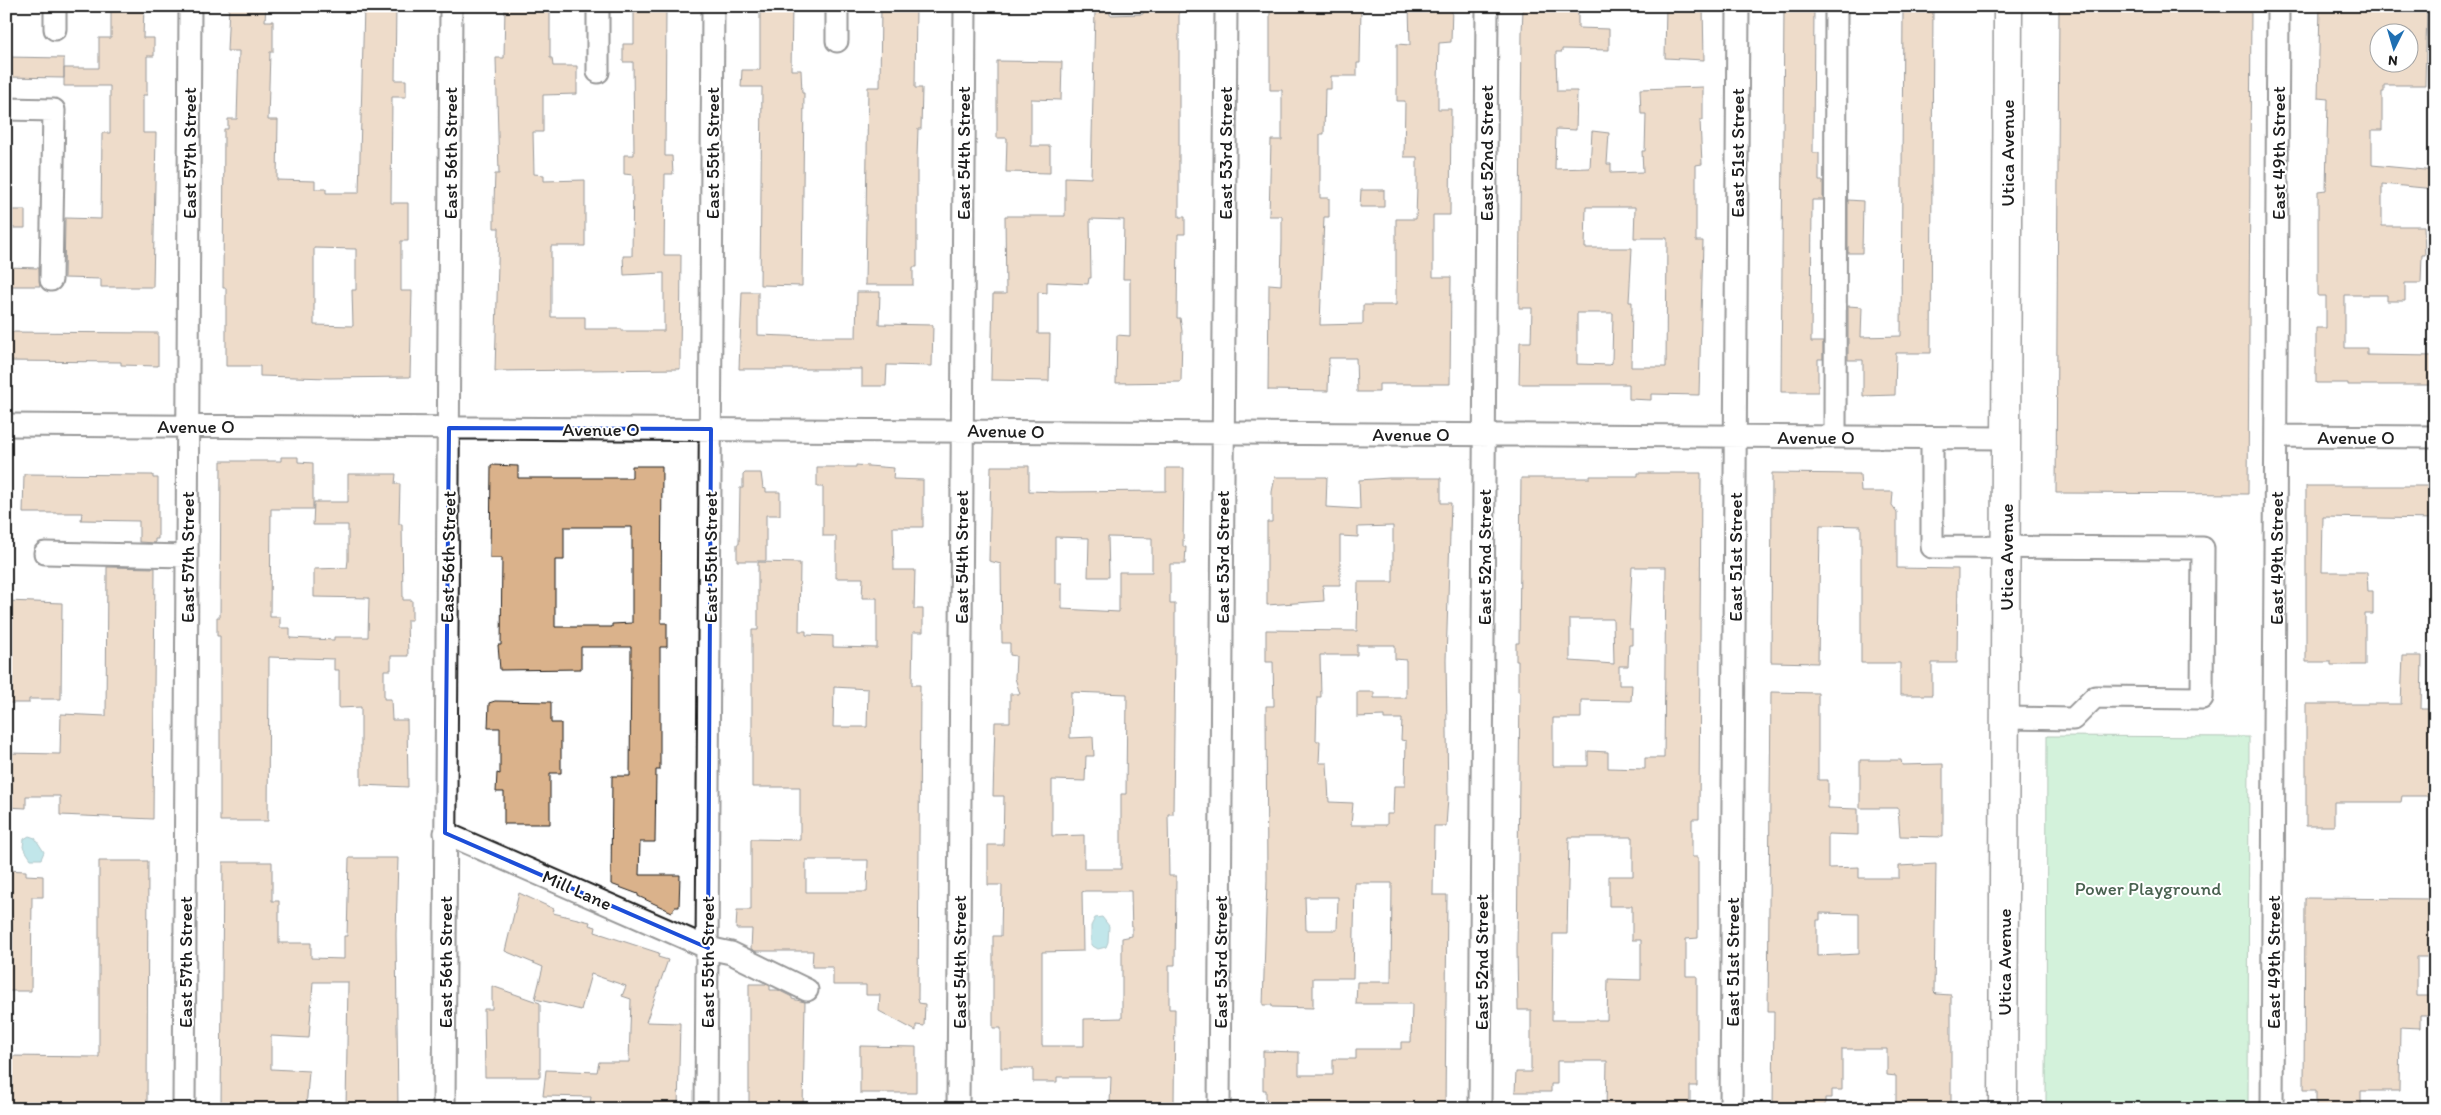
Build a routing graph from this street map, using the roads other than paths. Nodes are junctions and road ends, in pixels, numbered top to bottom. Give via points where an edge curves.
1 (55, 6) edge
2 (190, 6) edge
3 (451, 6) edge
4 (598, 6) edge
5 (713, 6) edge
6 (837, 6) edge
7 (964, 6) edge
8 (1226, 6) edge
9 (1487, 6) edge
10 (1738, 6) edge
11 (1836, 6) edge
12 (2008, 6) edge
13 (2278, 6) edge
14 (55, 29) dead end
15 (837, 41) dead end
16 (598, 72) dead end
17 (6, 109) edge
18 (51, 280) dead end
19 (6, 424) edge
20 (188, 426) junction
21 (449, 428) junction
22 (711, 429) junction
23 (962, 431) junction
24 (1223, 433) junction
25 (1484, 434) junction
26 (1735, 436) junction
27 (2276, 436) junction
28 (1835, 437) junction
29 (2435, 437) edge
30 (1932, 438) junction
31 (2006, 438) junction
32 (2006, 547) junction
33 (45, 553) dead end
34 (187, 556) junction
35 (2005, 718) junction
36 (445, 833) junction
37 (708, 948) junction
38 (808, 990) dead end
39 (184, 1109) edge
40 (444, 1109) edge
41 (706, 1109) edge
42 (958, 1109) edge
43 (1219, 1109) edge
44 (1480, 1109) edge
45 (1731, 1109) edge
46 (2003, 1109) edge
47 (2272, 1109) edge

1 - 14 street
2 - 20 street, East 57th Street
3 - 21 street, East 56th Street
4 - 16 street
5 - 22 street, East 55th Street
6 - 15 street
7 - 23 street, East 54th Street
8 - 24 street, East 53rd Street
9 - 25 street, East 52nd Street
10 - 26 street, East 51st Street
11 - 28 street
12 - 31 main road, Utica Avenue
13 - 27 street, East 49th Street
17 - 18 street via 54,110
19 - 20 street, Avenue O
20 - 21 street, Avenue O
20 - 34 street, East 57th Street
21 - 22 street, Avenue O
21 - 36 street, East 56th Street
22 - 23 street, Avenue O
22 - 37 street, East 55th Street
23 - 24 street, Avenue O
23 - 42 street, East 54th Street
24 - 25 street, Avenue O
24 - 43 street, East 53rd Street
25 - 26 street, Avenue O
25 - 44 street, East 52nd Street
26 - 28 street, Avenue O
26 - 45 street, East 51st Street
27 - 29 street, Avenue O
27 - 47 street, East 49th Street
28 - 30 street, Avenue O
30 - 31 street, Avenue O
30 - 32 street via 1932,547
31 - 32 main road, Utica Avenue
32 - 35 main road, Utica Avenue
32 - 35 street via 2203,548 2202,698 2095,697 2073,719
33 - 34 street
34 - 39 street, East 57th Street
35 - 46 main road, Utica Avenue
36 - 37 street, Mill Lane
36 - 40 street, East 56th Street
37 - 38 street, Mill Lane via 731,954
37 - 41 street, East 55th Street

